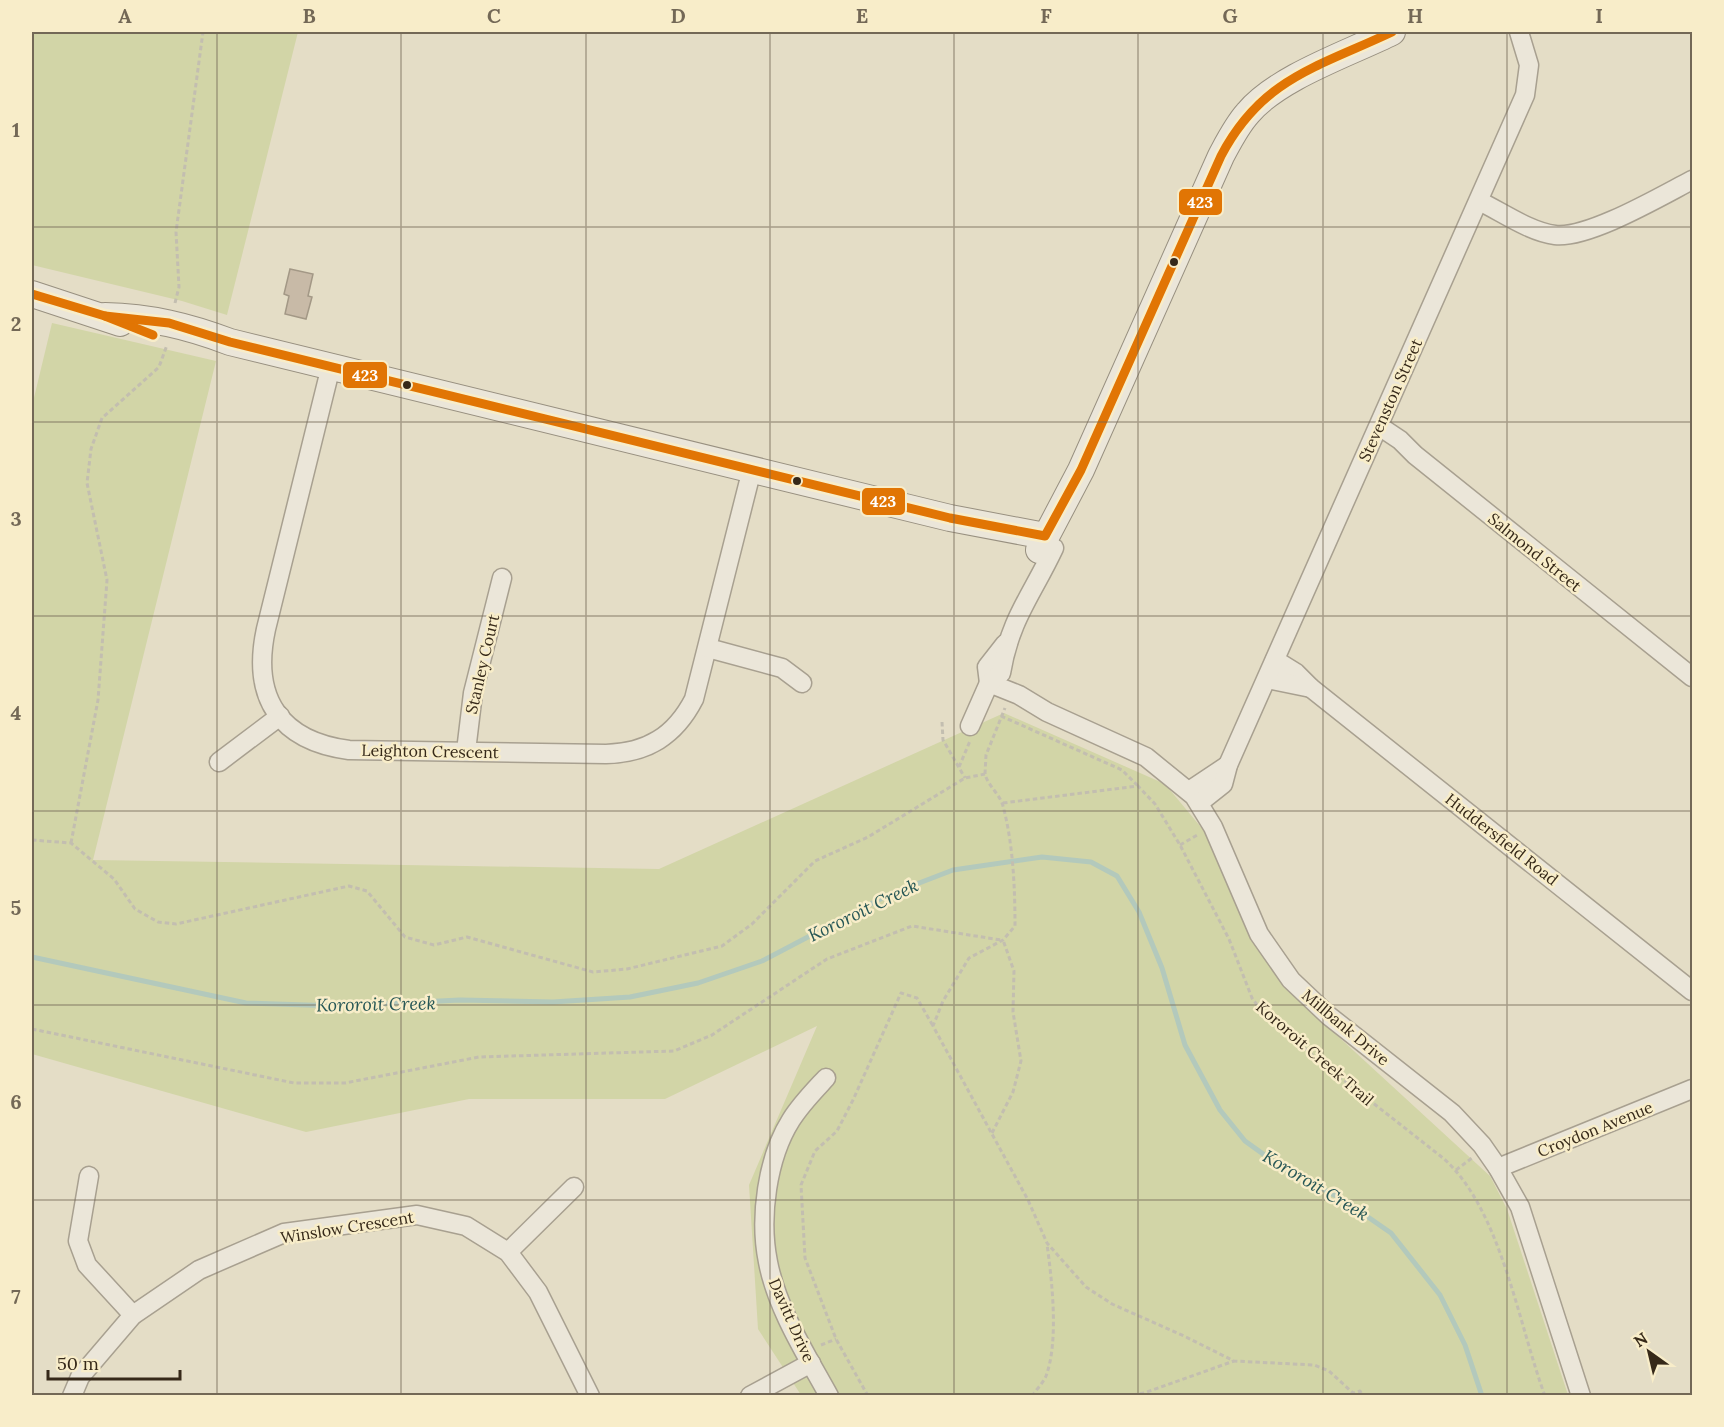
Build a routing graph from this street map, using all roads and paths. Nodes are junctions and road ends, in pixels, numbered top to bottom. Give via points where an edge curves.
1 (203, 32) edge
2 (1392, 32) edge
3 (1519, 32) edge
4 (1692, 180) edge
5 (1479, 201) junction
6 (32, 294) edge
7 (169, 331) junction
8 (331, 366) junction
9 (1379, 426) junction
10 (1371, 443) junction
11 (1415, 455) junction
12 (752, 469) junction
13 (1046, 545) junction
14 (502, 578) dead end
15 (708, 648) junction
16 (1275, 660) junction
17 (1692, 677) edge
18 (1266, 679) junction
19 (802, 683) dead end
20 (987, 688) junction
21 (1311, 688) junction
22 (1005, 707) dead end
23 (279, 716) junction
24 (1001, 716) junction
25 (942, 722) dead end
26 (970, 726) joint
27 (466, 751) junction
28 (219, 762) dead end
29 (959, 767) junction
30 (985, 774) junction
31 (966, 778) junction
32 (1138, 786) junction
33 (1194, 797) junction
34 (1003, 803) junction
35 (1205, 831) dead end
36 (32, 840) edge
37 (71, 843) junction
38 (1180, 845) junction
39 (1003, 940) junction
40 (1692, 991) edge
41 (933, 1026) junction
42 (32, 1029) edge
43 (826, 1077) dead end
44 (1692, 1089) edge
45 (992, 1133) junction
46 (1477, 1154) dead end
47 (1498, 1168) junction
48 (1456, 1170) junction
49 (89, 1176) dead end
50 (574, 1187) dead end
51 (1047, 1243) junction
52 (508, 1252) junction
53 (133, 1315) junction
54 (1234, 1361) junction
55 (811, 1363) junction
56 (72, 1395) edge
57 (590, 1395) edge
58 (750, 1395) edge
59 (829, 1395) edge
60 (868, 1395) edge
61 (1032, 1395) edge
62 (1125, 1395) edge
63 (1363, 1395) edge
64 (1545, 1395) edge
65 (1581, 1395) edge

1 - 7 path via 176,232 179,287
2 - 13 street via 1272,92 1239,124 1221,156
3 - 5 street, Stevenston Street via 1529,65 1529,81
4 - 5 street via 1572,236 1532,227
5 - 9 street, Stevenston Street
6 - 7 street via 105,316 143,317
7 - 8 street
7 - 37 path via 159,367 102,418 91,449 87,483 107,580 98,700
8 - 12 street
8 - 23 street, Leighton Crescent via 261,651 264,686
9 - 10 street, Stevenston Street
9 - 11 street, Salmond Street
10 - 11 street
10 - 16 street, Stevenston Street
11 - 17 street, Salmond Street
12 - 13 street via 973,523
12 - 15 street, Leighton Crescent
13 - 20 street via 1006,643 987,667
14 - 27 street, Stanley Court via 473,693
15 - 19 street via 782,668
15 - 27 street, Leighton Crescent via 694,699 685,716 674,729 648,746 613,754
16 - 18 street, Stevenston Street
16 - 21 street, Huddersfield Road via 1296,672
18 - 21 street, Huddersfield Road
18 - 33 street, Stevenston Street via 1228,765
20 - 26 street
20 - 33 street, Millbank Drive via 1019,695 1146,757
21 - 40 street, Huddersfield Road
22 - 24 path
23 - 27 street, Leighton Crescent via 300,736 331,748
23 - 28 street
24 - 30 path via 986,755
24 - 32 path, Kororoit Creek Trail via 1122,770
25 - 29 path via 941,735
26 - 29 path via 972,737
29 - 31 path
30 - 31 path
30 - 34 path
31 - 37 path via 868,837 815,861 752,924 722,945 593,972 467,937 434,945 405,937 367,891 349,885 176,924 158,922 135,909 114,879
32 - 34 path
32 - 38 path, Kororoit Creek Trail via 1155,804
33 - 47 street, Millbank Drive via 1213,827 1259,934 1291,980 1329,1016 1452,1113
34 - 39 path via 1016,926
35 - 38 path
36 - 37 path
38 - 48 path, Kororoit Creek Trail via 1229,939 1251,998 1260,1009
39 - 41 path via 969,958
39 - 42 path via 912,926 827,959 712,1035 674,1051 479,1057 345,1083 294,1083
39 - 45 path via 1014,971 1013,1012 1021,1061 1012,1092
41 - 45 path
41 - 60 path via 917,998 901,993 837,1131 815,1151 801,1185 805,1258 836,1339
43 - 55 street, Davitt Drive via 790,1121 769,1182 766,1209 768,1263 790,1324
44 - 47 street, Croydon Avenue
45 - 51 path
46 - 48 path
47 - 65 street, Millbank Drive via 1520,1207
48 - 64 path, Kororoit Creek Trail via 1493,1236
49 - 53 street via 78,1241 87,1265
50 - 52 street
51 - 54 path via 1086,1287 1112,1304
51 - 61 path via 1053,1290 1052,1335 1046,1377
52 - 53 street, Winslow Crescent via 465,1226 417,1215 284,1233 199,1270
52 - 57 street, Winslow Crescent via 538,1292
53 - 56 street, Winslow Crescent via 80,1377
54 - 62 path via 1144,1393
54 - 63 path via 1314,1365 1329,1371 1353,1393 1360,1391
55 - 58 street
55 - 59 street, Davitt Drive

